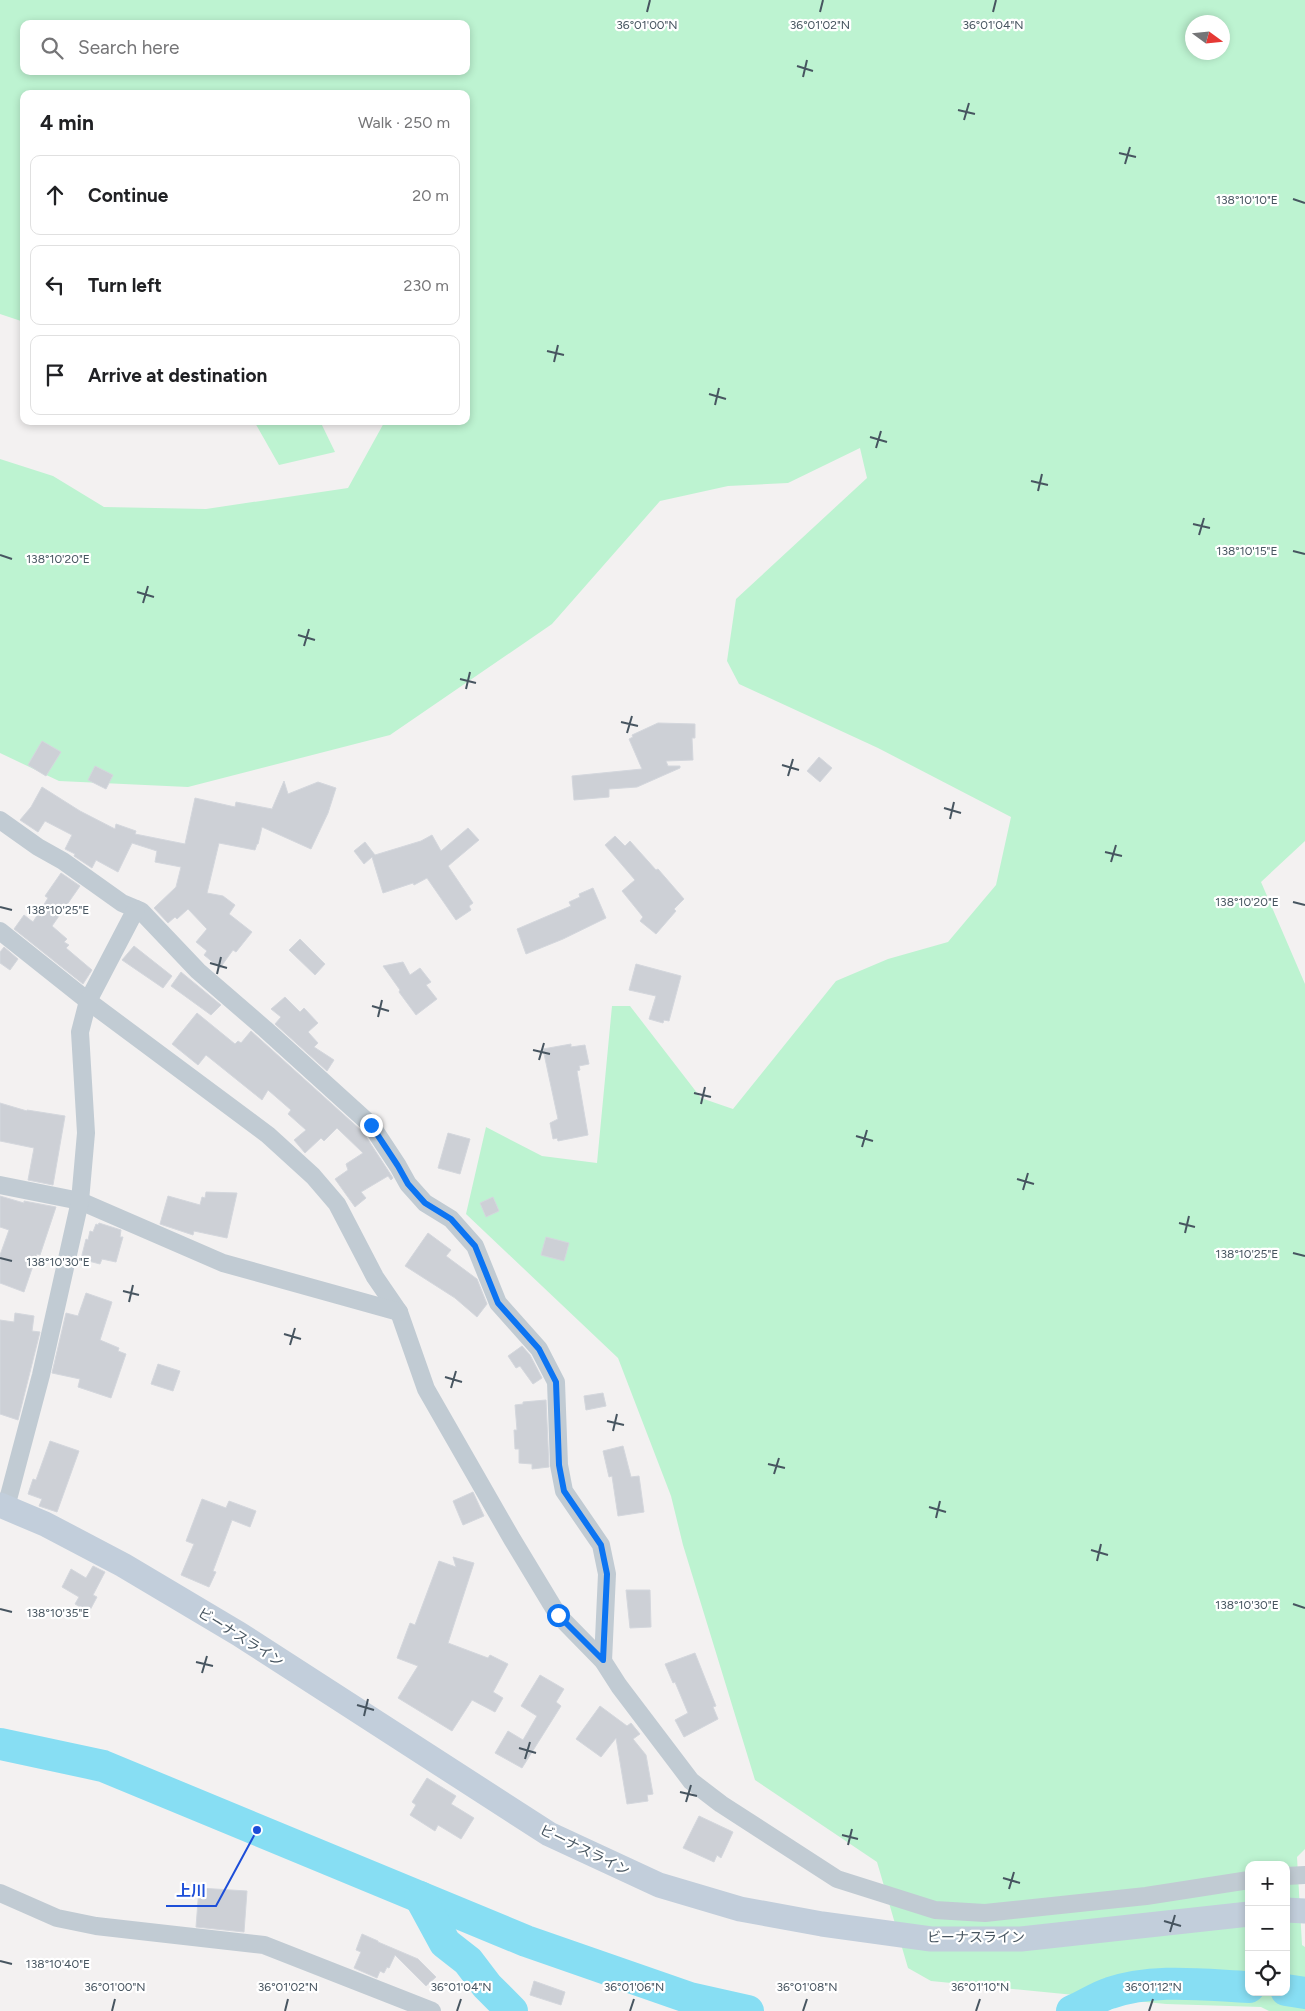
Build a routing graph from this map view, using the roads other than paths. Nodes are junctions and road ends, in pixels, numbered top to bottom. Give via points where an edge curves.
1 (0, 820) edge
2 (136, 909) junction
3 (0, 931) edge
4 (88, 1001) junction
5 (0, 1185) edge
6 (80, 1201) junction
7 (399, 1312) junction
8 (3, 1506) edge
9 (603, 1660) junction
10 (1305, 1875) edge
11 (1290, 1876) edge
12 (1245, 1881) edge
13 (0, 1893) edge
14 (1290, 1910) edge
15 (1305, 1911) edge
16 (1245, 1914) edge
17 (432, 2011) edge

1 - 2 street via 122,903
2 - 4 street
2 - 9 street via 198,971 371,1125 408,1184 425,1203 451,1219 475,1246 498,1303 539,1349 556,1382 559,1465 564,1491 601,1545 607,1574
3 - 4 street
4 - 6 street via 80,1032 86,1133
4 - 7 street via 268,1135 313,1176 337,1204 376,1277
5 - 6 street
6 - 7 street via 223,1263
6 - 8 street via 41,1375
7 - 9 street via 426,1389 512,1540 558,1615
8 - 16 main road, ビーナスライン via 123,1565 239,1634 549,1834 659,1885 740,1909 931,1939 1021,1939
9 - 12 street via 691,1781 837,1879 864,1889 935,1910 985,1913 1146,1896
10 - 11 street
13 - 17 street via 57,1918 106,1927 264,1945
14 - 15 main road

